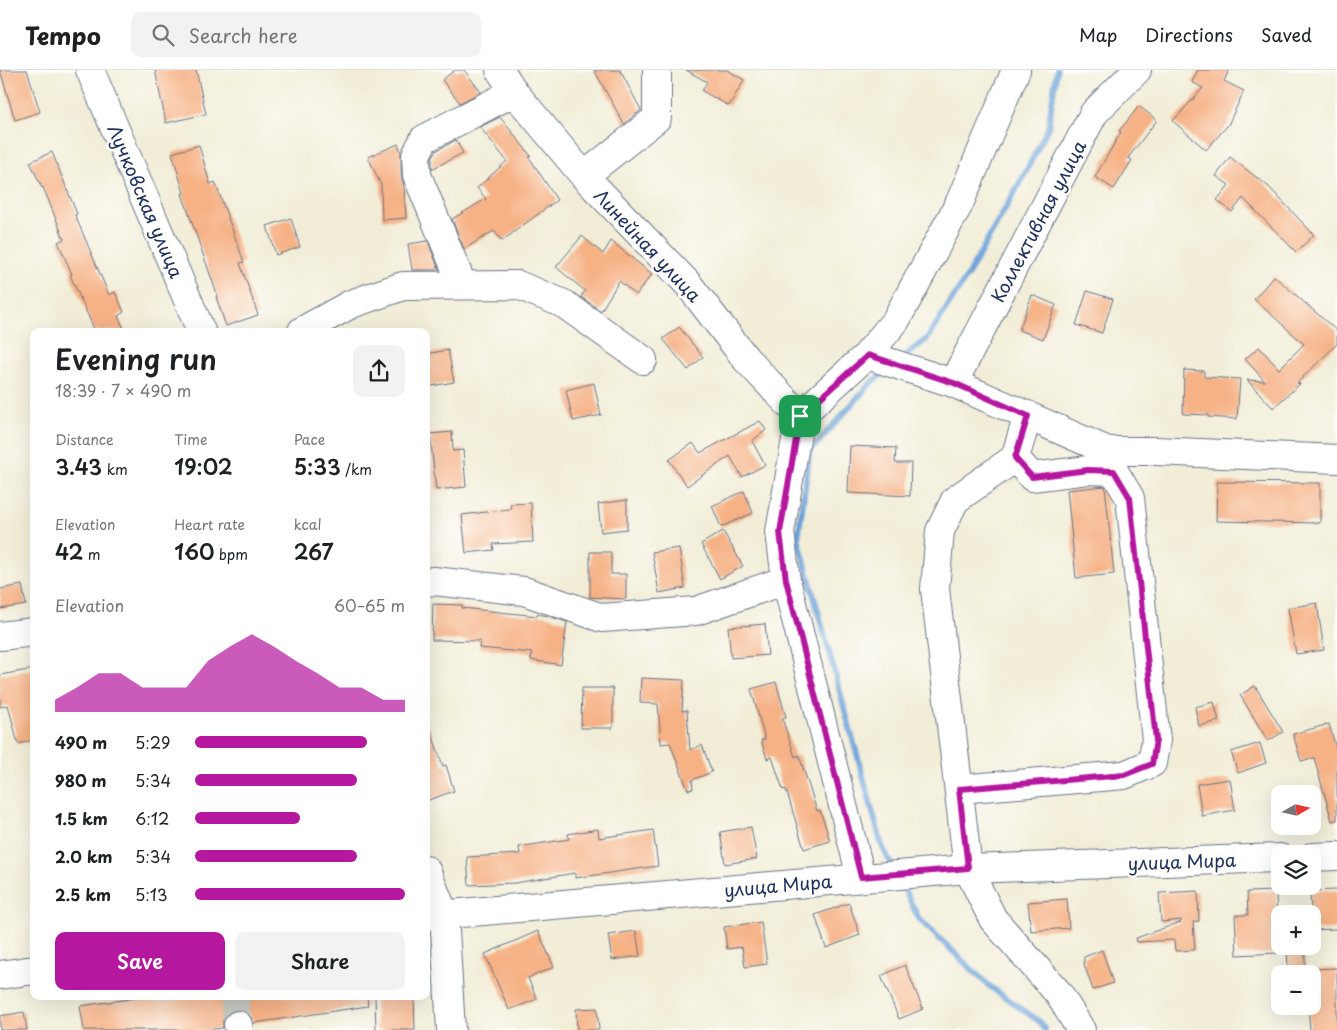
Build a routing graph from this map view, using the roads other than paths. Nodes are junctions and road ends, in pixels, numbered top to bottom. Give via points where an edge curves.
1 (90, 70) edge
2 (657, 70) edge
3 (1016, 70) edge
4 (1137, 70) edge
5 (507, 81) edge
6 (584, 176) junction
7 (462, 284) junction
8 (200, 328) edge
9 (307, 328) edge
10 (868, 355) junction
11 (643, 360) dead end
12 (954, 383) junction
13 (800, 416) junction
14 (1028, 416) junction
15 (1015, 458) junction
16 (1337, 459) edge
17 (786, 580) junction
18 (430, 582) edge
19 (30, 632) edge
20 (0, 636) edge
21 (959, 789) junction
22 (1337, 856) edge
23 (1321, 857) edge
24 (1271, 858) edge
25 (968, 868) junction
26 (861, 877) junction
27 (430, 890) edge
28 (435, 915) edge
29 (30, 971) edge
30 (0, 975) edge
31 (451, 1030) edge
32 (1081, 1030) edge

1 - 8 street, Лучковская улица
2 - 6 street via 657,118
3 - 10 street via 959,204 896,320
4 - 12 street, Коллективная улица via 1094,113
5 - 6 street, Линейная улица
5 - 7 street via 424,139 416,156 417,176
6 - 13 street, Линейная улица via 688,284 746,359
7 - 9 street via 403,286 351,304
7 - 11 street via 518,285 564,304
10 - 12 street
10 - 13 street
12 - 14 street
13 - 17 street via 780,532
14 - 15 street
14 - 16 street via 1108,451
15 - 21 street via 955,500 940,531 935,589
15 - 21 street via 1032,477 1088,470 1114,471 1130,498 1156,740 1152,764 1124,775
17 - 18 street via 696,611 602,618 524,591
17 - 26 street
19 - 20 street
21 - 25 street
22 - 23 street
24 - 25 street, улица Мира
25 - 26 street, улица Мира
25 - 32 street via 993,919 1059,994
26 - 28 street, улица Мира
27 - 28 street
28 - 31 street
29 - 30 street

